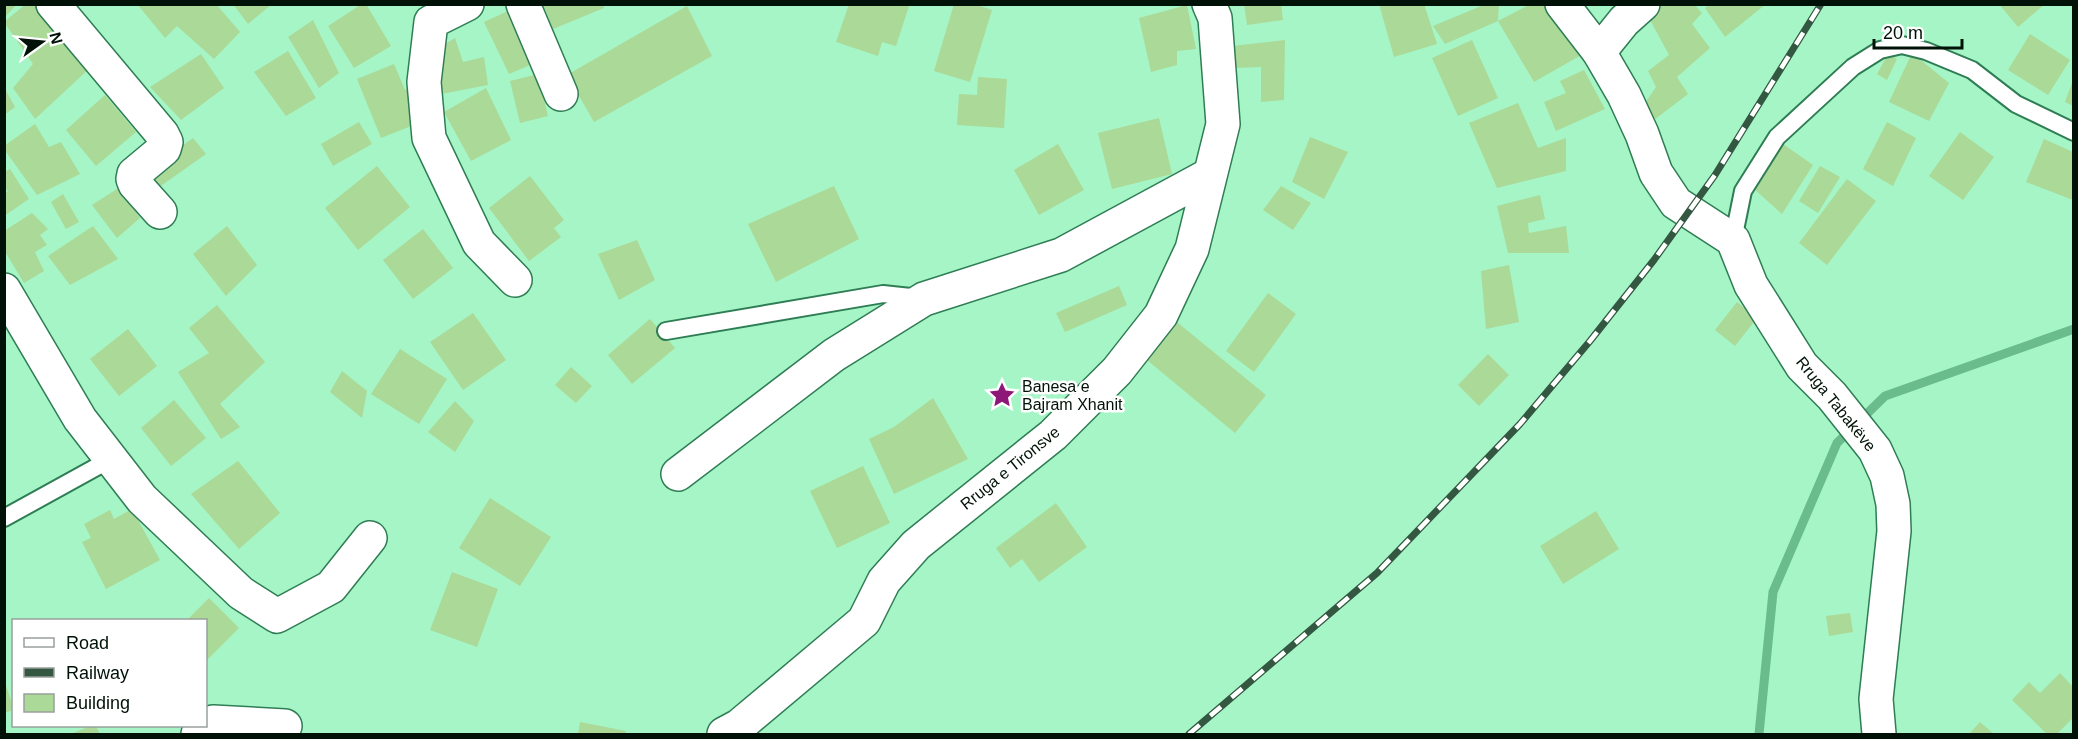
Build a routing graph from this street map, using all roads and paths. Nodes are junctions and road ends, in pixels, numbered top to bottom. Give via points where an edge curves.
1 (53, 4) edge
2 (467, 4) edge
3 (523, 4) edge
4 (1209, 4) edge
5 (1562, 4) edge
6 (1643, 4) edge
7 (1599, 52) junction
8 (561, 94) dead end
9 (2073, 132) edge
10 (1209, 175) junction
11 (160, 212) dead end
12 (1733, 240) junction
13 (515, 280) dead end
14 (4, 290) edge
15 (924, 298) junction
16 (666, 332) dead end
17 (111, 459) junction
18 (678, 474) dead end
19 (4, 518) edge
20 (370, 538) dead end
21 (285, 726) dead end
22 (198, 735) edge
23 (724, 735) edge
24 (1879, 735) edge

1 - 11 street via 162,134 164,149 133,179
2 - 13 street via 431,22 424,82 429,138 479,243
3 - 8 street
4 - 10 street, Rruga e Tironsve via 1215,18 1223,124
5 - 7 street
6 - 7 street
7 - 12 street via 1642,134 1656,173 1676,202
9 - 12 lane via 2016,104 1972,70 1902,45 1880,50 1853,67 1777,137 1743,191
10 - 15 street via 1060,255
10 - 23 street, Rruga e Tironsve via 1192,249 1161,315 1117,371 1053,435 916,545 884,581 864,621
12 - 24 street, Rruga Tabakëve via 1751,285 1802,366 1875,450 1887,476 1894,522 1876,699
14 - 17 street via 80,419
15 - 16 lane via 883,294
15 - 18 street via 834,355
17 - 19 lane
17 - 20 street via 142,499 241,593 277,616 331,588
21 - 22 street via 213,722

